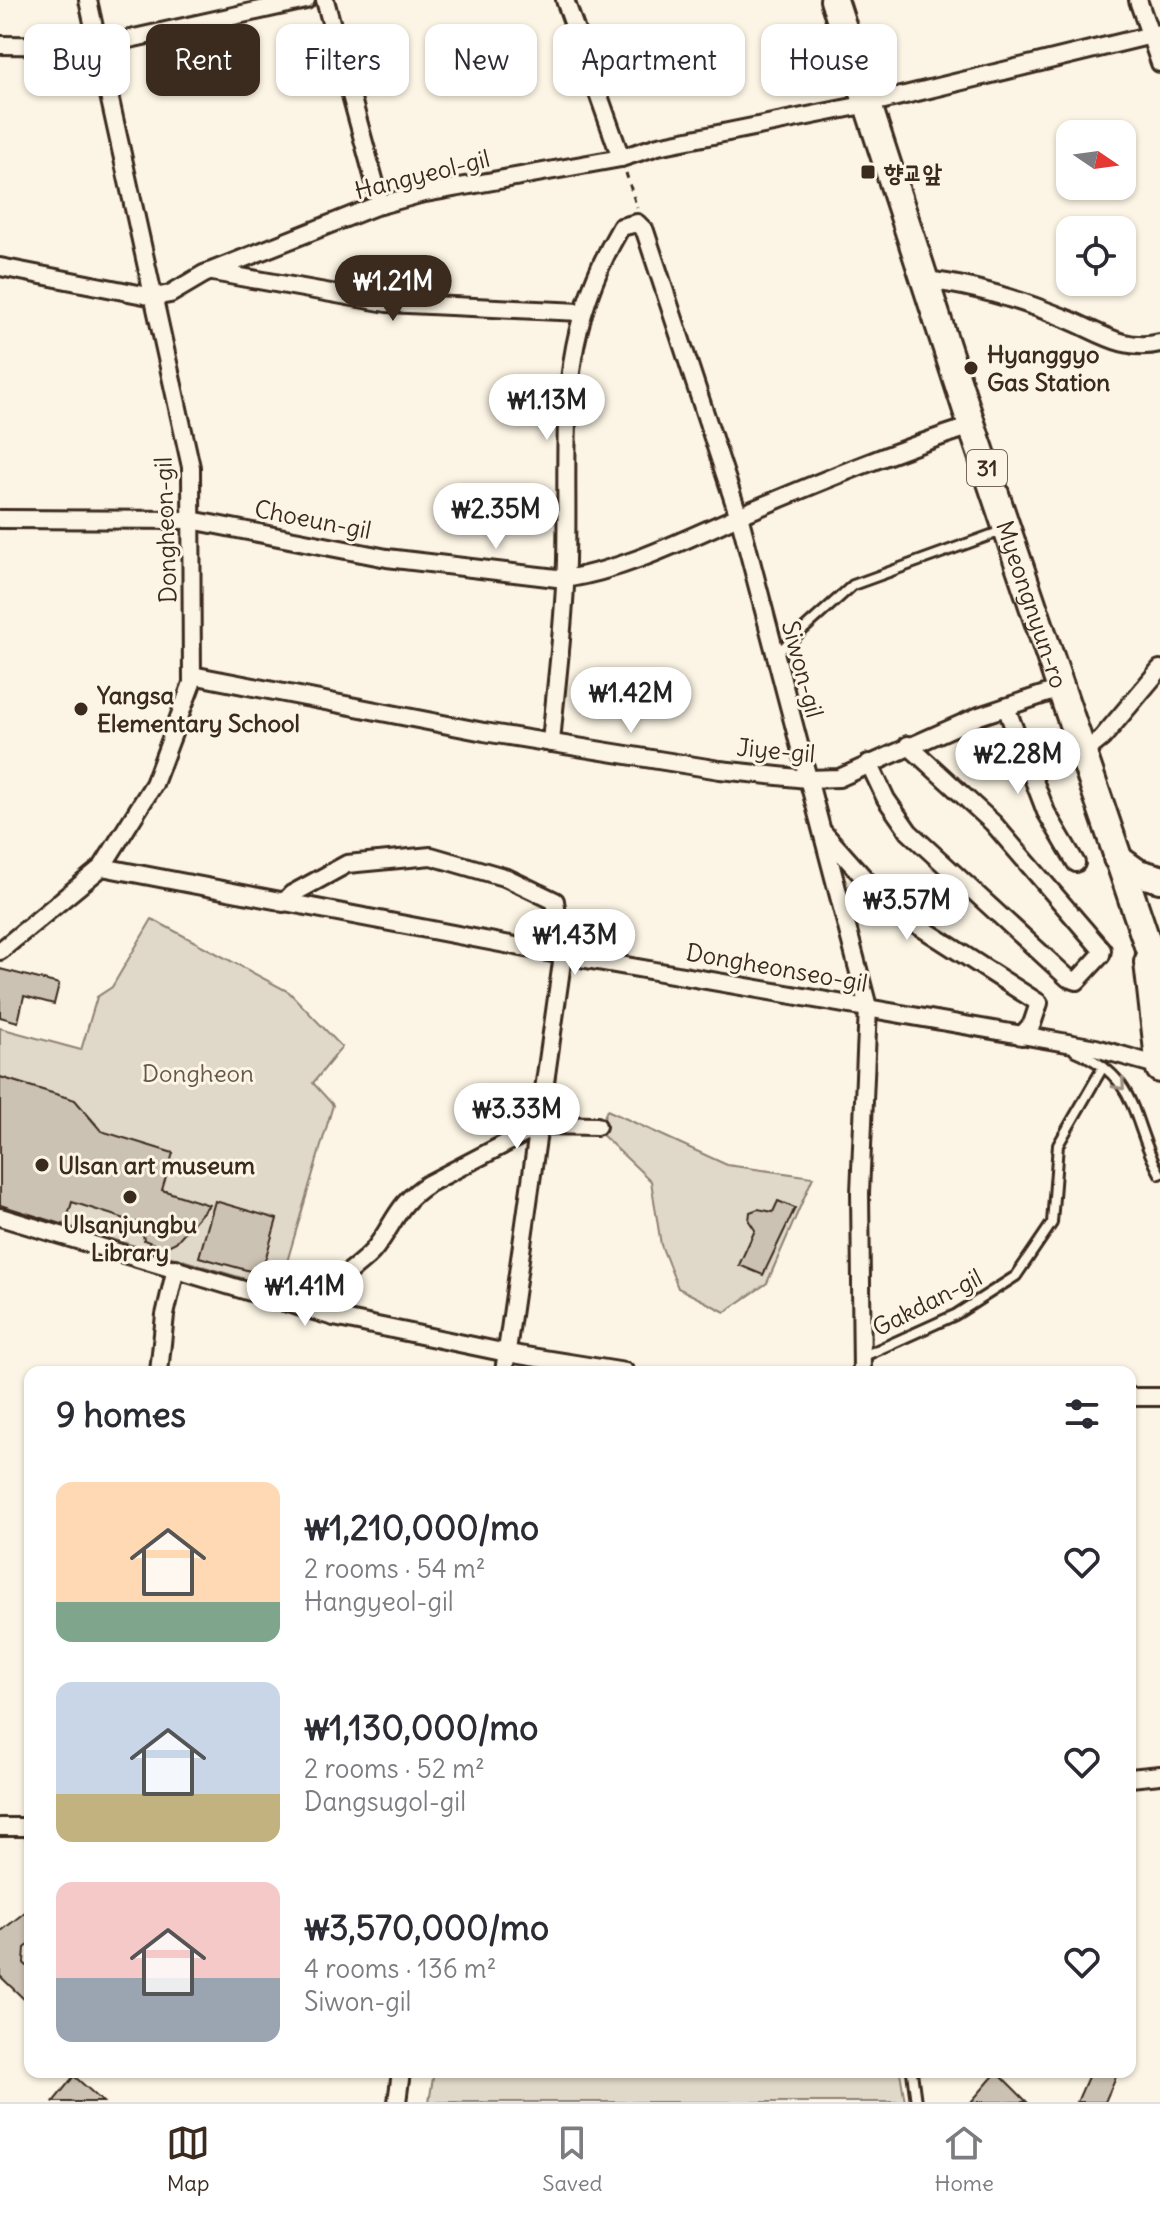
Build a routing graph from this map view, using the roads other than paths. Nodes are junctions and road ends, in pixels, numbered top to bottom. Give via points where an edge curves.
1 (88, 0) edge
2 (306, 0) edge
3 (325, 0) edge
4 (565, 0) edge
5 (834, 0) edge
6 (1138, 0) edge
7 (93, 24) edge
8 (1155, 34) edge
9 (130, 39) edge
10 (0, 45) edge
11 (24, 45) edge
12 (1160, 63) edge
13 (109, 96) edge
14 (868, 104) junction
15 (621, 158) junction
16 (381, 205) junction
17 (0, 267) edge
18 (211, 271) junction
19 (925, 280) junction
20 (154, 297) junction
21 (581, 312) junction
22 (1160, 343) edge
23 (972, 426) junction
24 (738, 516) junction
25 (0, 519) edge
26 (191, 520) junction
27 (1007, 529) junction
28 (565, 579) junction
29 (775, 655) junction
30 (1160, 669) edge
31 (192, 675) junction
32 (1060, 689) junction
33 (1006, 707) junction
34 (551, 743) junction
35 (908, 745) junction
36 (1082, 754) junction
37 (869, 763) junction
38 (807, 779) junction
39 (821, 829) junction
40 (1117, 858) junction
41 (1076, 863) dead end
42 (102, 867) junction
43 (1160, 879) edge
44 (283, 903) junction
45 (1143, 935) junction
46 (0, 951) edge
47 (563, 955) junction
48 (1160, 981) edge
49 (868, 1007) junction
50 (1021, 1036) junction
51 (1056, 1043) junction
52 (1156, 1060) edge
53 (1103, 1067) junction
54 (541, 1125) junction
55 (597, 1126) dead end
56 (1160, 1174) edge
57 (0, 1217) edge
58 (176, 1268) junction
59 (302, 1307) junction
60 (507, 1353) junction
61 (862, 1365) edge
62 (160, 1366) edge
63 (505, 1366) edge
64 (588, 1366) edge
65 (1136, 1397) edge
66 (1160, 1397) edge
67 (1160, 1775) edge
68 (1136, 1777) edge
69 (0, 1827) edge
70 (24, 1827) edge
71 (400, 2078) edge
72 (913, 2078) edge
73 (397, 2102) edge
74 (916, 2102) edge

1 - 7 street, Dongheon-gil
2 - 9 street
3 - 16 street
4 - 15 street
5 - 14 main road, Myeongnyun-ro / 31
6 - 8 street
8 - 12 street
8 - 14 street, Hangyeol-gil
10 - 11 street
13 - 20 street, Dongheon-gil
14 - 15 street, Hangyeol-gil
14 - 19 main road, Myeongnyun-ro / 31
15 - 16 street, Hangyeol-gil
16 - 18 street, Hangyeol-gil
17 - 20 street
18 - 20 street, Hangyeol-gil
18 - 21 street via 387,303
19 - 22 street via 964,286 1052,314 1118,343
19 - 23 main road, Myeongnyun-ro / 31
20 - 26 street, Dongheon-gil via 191,467
21 - 24 street, Siwon-gil via 621,227 637,223 645,231
21 - 28 street via 571,367
23 - 24 street, Choeun-gil via 894,451
23 - 27 main road, Myeongnyun-ro / 31
24 - 28 street, Choeun-gil via 593,574
24 - 29 street, Siwon-gil
25 - 26 street, Choeun-gil
26 - 28 street, Choeun-gil via 387,558
26 - 31 street, Dongheon-gil
27 - 29 lane via 853,585
27 - 32 main road, Myeongnyun-ro / 31
28 - 34 street
29 - 38 street, Siwon-gil
30 - 36 street
31 - 34 street, Jiye-gil
31 - 42 street, Dongheon-gil via 154,784
32 - 33 street, Jiye-gil
32 - 36 main road, Myeongnyun-ro / 31
33 - 35 street, Jiye-gil
33 - 41 street via 1046,812
34 - 38 street, Jiye-gil
35 - 37 street, Jiye-gil
35 - 37 street via 993,823 1102,950 1077,981 909,832
36 - 40 main road, Myeongnyun-ro / 31
37 - 38 street, Jiye-gil via 839,778
38 - 39 street, Siwon-gil
39 - 49 street, Siwon-gil
39 - 50 street via 874,889 911,921 1039,1003
40 - 43 main road via 1138,873
40 - 45 main road, Myeongnyun-ro / 31
42 - 44 street, Dongheonseo-gil
42 - 46 street, Dongheon-gil
44 - 47 street, Dongheonseo-gil
44 - 47 street via 347,864 431,856 507,878 555,901
45 - 48 main road
45 - 52 main road
47 - 49 street, Dongheonseo-gil
47 - 54 street
49 - 50 street, Dongheonseo-gil
49 - 61 street, Siwon-gil via 860,1193
50 - 51 street, Dongheonseo-gil
51 - 52 street, Dongheonseo-gil
51 - 53 lane
53 -> 56 lane via 1133,1102
53 - 61 lane, Gakdan-gil via 1058,1145 1052,1223 1016,1276
54 - 55 street
54 - 59 street via 410,1195 371,1252
54 - 60 street
57 - 58 street
58 - 59 street
58 - 62 street
59 - 60 street
60 - 63 street
60 - 64 street
65 - 66 street
67 - 68 street
69 - 70 street
71 - 73 street
72 - 74 lane

